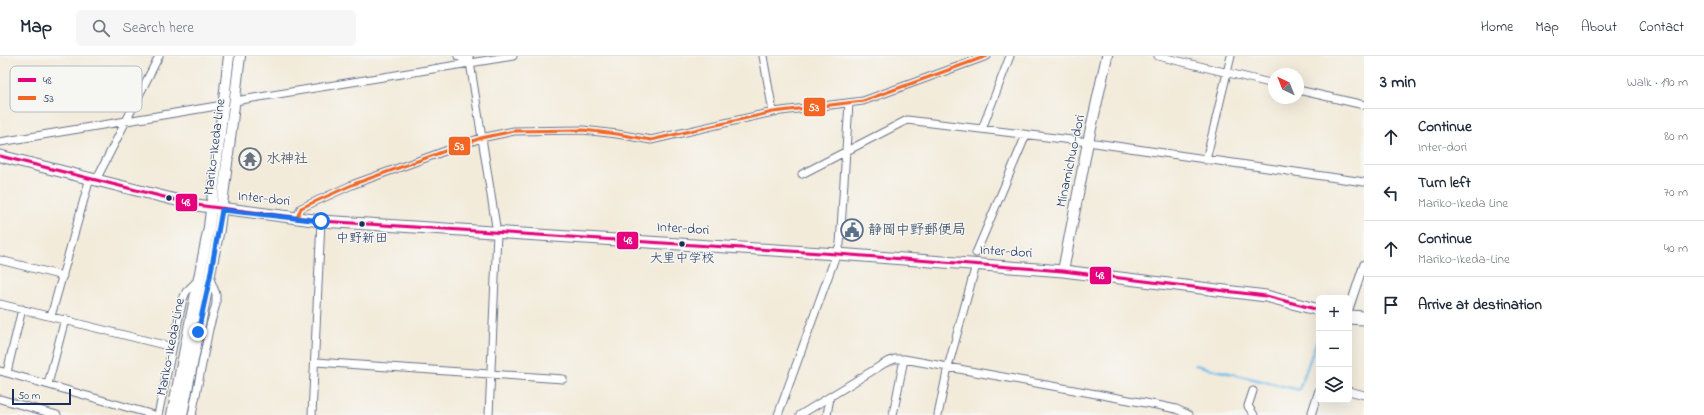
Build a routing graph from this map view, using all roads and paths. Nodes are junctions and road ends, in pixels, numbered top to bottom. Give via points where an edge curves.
1 (159, 56) edge
2 (229, 56) edge
3 (240, 56) edge
4 (458, 56) edge
5 (513, 56) edge
6 (763, 56) edge
7 (987, 56) edge
8 (1010, 56) edge
9 (1107, 56) edge
10 (1158, 56) edge
11 (1231, 56) edge
12 (469, 59) edge
13 (1227, 73) junction
14 (1268, 83) edge
15 (142, 89) edge
16 (1304, 91) edge
17 (235, 102) junction
18 (849, 103) junction
19 (223, 105) junction
20 (1364, 106) edge
21 (131, 112) edge
22 (773, 112) junction
23 (126, 121) junction
24 (982, 129) junction
25 (1026, 135) junction
26 (481, 138) junction
27 (0, 142) edge
28 (1088, 142) junction
29 (845, 153) junction
30 (0, 156) edge
31 (1206, 160) junction
32 (802, 174) dead end
33 (93, 179) junction
34 (1364, 182) edge
35 (217, 209) junction
36 (298, 218) junction
37 (321, 221) junction
38 (497, 233) junction
39 (976, 253) dead end
40 (837, 254) junction
41 (0, 260) edge
42 (1364, 264) edge
43 (976, 265) junction
44 (1062, 271) junction
45 (63, 276) junction
46 (210, 277) junction
47 (202, 283) junction
48 (1352, 300) edge
49 (0, 304) edge
50 (22, 309) junction
51 (1316, 309) edge
52 (51, 316) junction
53 (1352, 317) edge
54 (1352, 318) edge
55 (1364, 318) edge
56 (65, 320) junction
57 (1364, 321) edge
58 (172, 347) junction
59 (904, 359) junction
60 (316, 362) junction
61 (948, 366) junction
62 (4, 372) edge
63 (491, 375) junction
64 (563, 379) dead end
65 (48, 384) junction
66 (1253, 391) dead end
67 (1352, 392) edge
68 (1364, 395) edge
69 (830, 397) junction
70 (0, 399) edge
71 (1316, 399) edge
72 (129, 412) edge
73 (57, 415) edge
74 (154, 415) edge
75 (158, 415) edge
76 (172, 415) edge
77 (182, 415) edge
78 (192, 415) edge
79 (312, 415) edge
80 (489, 415) edge
81 (778, 415) edge
82 (800, 415) edge
83 (827, 415) edge
84 (893, 415) edge
85 (938, 415) edge
86 (1189, 415) edge
87 (1254, 415) edge
88 (1311, 415) edge

1 - 15 street
2 - 19 street, Mariko-Ikeda Line
3 - 17 street, Mariko-Ikeda Line
4 - 12 street
5 - 12 street
6 - 22 street
7 - 18 street via 863,101
8 - 24 street
9 - 28 street, Minamichuo-dori
10 - 13 street
11 - 13 street
12 - 17 street
12 - 26 street
13 - 14 street
13 - 31 street
16 - 20 street
17 - 35 street, Mariko-Ikeda Line
18 - 22 street
18 - 29 street
19 - 23 street
19 - 35 street, Mariko-Ikeda Line
21 - 23 street
22 - 26 street via 651,140 583,130 514,131
23 - 27 street
23 - 33 street
24 - 25 street
24 - 29 street via 907,120
25 - 28 street
25 - 39 street
26 - 36 street via 354,184 301,208
26 - 38 street
28 - 31 street
28 - 44 street, Minamichuo-dori
29 - 32 street
29 - 40 street via 840,244
30 - 33 main road, Inter-dori
31 - 34 street
33 - 35 main road, Inter-dori
33 - 45 street
35 - 36 main road, Inter-dori
35 - 46 street, Mariko-Ikeda Line
35 - 47 street, Mariko-Ikeda Line
36 - 37 main road, Inter-dori
37 - 38 main road, Inter-dori
37 - 60 street
38 - 40 main road, Inter-dori
38 - 63 street
40 - 43 main road, Inter-dori
40 - 81 street
41 - 45 street
42 - 48 street
43 - 44 main road, Inter-dori
43 - 61 street
44 - 51 main road, Inter-dori via 1266,296
45 - 52 street
46 - 47 street, Mariko-Ikeda Line
46 - 78 street via 216,294 216,304
47 - 58 street via 196,283 186,292
47 - 76 street, Mariko-Ikeda-Line
47 - 77 street, Mariko-Ikeda-Line
49 - 50 street
50 - 52 street
50 - 62 street
52 - 56 street
53 - 55 highway
54 - 57 main road
56 - 58 street
56 - 65 street
58 - 75 street
59 - 61 street
59 - 69 street via 885,363
59 - 84 street
60 - 63 street
60 - 79 street
61 - 85 street
61 - 86 street via 1162,406
62 - 65 street
63 - 64 street
63 - 80 street
65 - 72 street
66 - 87 street via 1248,406
67 - 68 street
69 - 82 street
69 - 83 street
70 - 73 street
71 - 88 street
72 - 74 street

